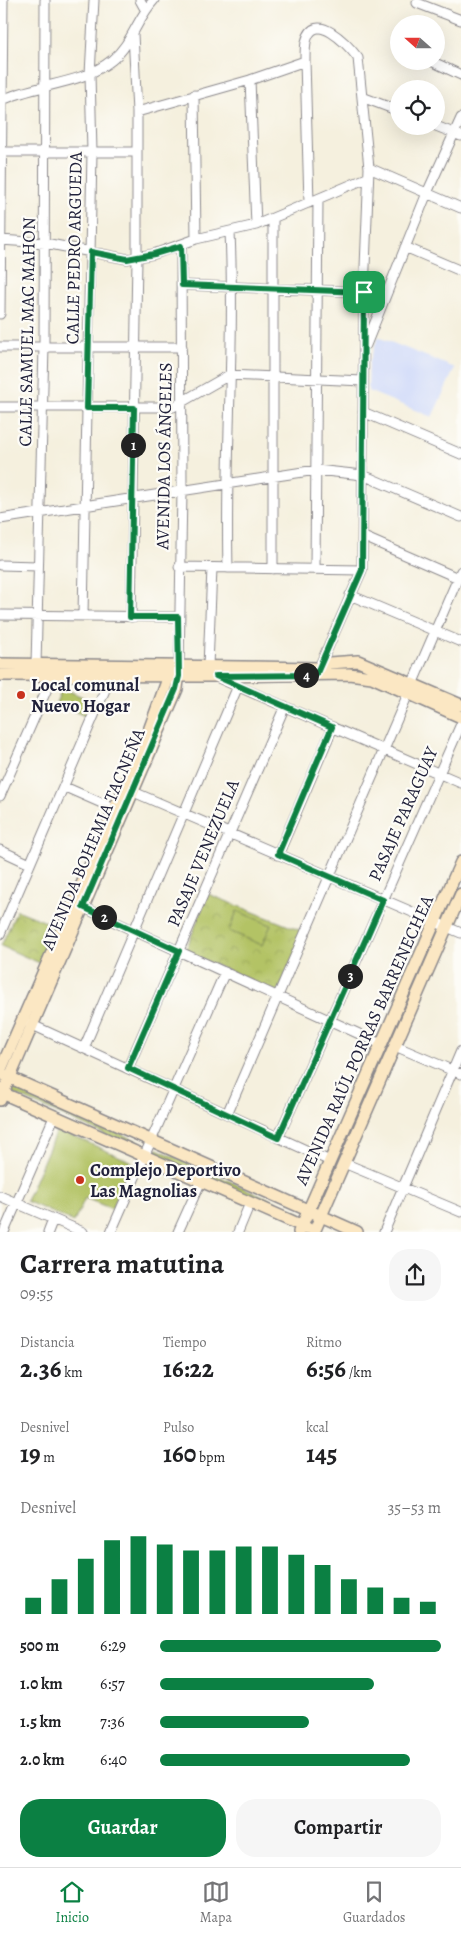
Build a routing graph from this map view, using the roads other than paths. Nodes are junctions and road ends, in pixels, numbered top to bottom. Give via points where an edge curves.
1 (4, 0) edge
2 (45, 0) edge
3 (94, 0) edge
4 (140, 0) edge
5 (154, 0) edge
6 (417, 3) dead end
7 (145, 9) junction
8 (461, 20) edge
9 (133, 34) junction
10 (305, 62) junction
11 (445, 68) edge
12 (90, 74) junction
13 (461, 75) edge
14 (250, 80) junction
15 (45, 88) junction
16 (194, 94) junction
17 (362, 97) junction
18 (1, 101) edge
19 (390, 108) edge
20 (137, 112) junction
21 (461, 118) edge
22 (445, 129) edge
23 (458, 134) edge
24 (1, 152) edge
25 (45, 152) junction
26 (92, 152) junction
27 (136, 152) junction
28 (369, 168) junction
29 (367, 178) junction
30 (427, 194) junction
31 (314, 202) junction
32 (461, 208) edge
33 (273, 218) junction
34 (256, 225) junction
35 (230, 232) junction
36 (196, 239) junction
37 (1, 240) edge
38 (45, 243) junction
39 (181, 246) junction
40 (405, 248) junction
41 (91, 252) junction
42 (137, 258) junction
43 (461, 271) edge
44 (182, 285) junction
45 (273, 288) junction
46 (232, 289) junction
47 (318, 292) junction
48 (364, 292) junction
49 (0, 314) edge
50 (44, 346) junction
51 (0, 347) edge
52 (88, 347) junction
53 (182, 347) junction
54 (134, 348) junction
55 (364, 350) junction
56 (229, 376) junction
57 (272, 376) junction
58 (316, 380) junction
59 (363, 381) junction
60 (181, 403) junction
61 (0, 407) edge
62 (42, 408) junction
63 (87, 408) junction
64 (134, 408) junction
65 (363, 412) junction
66 (461, 454) edge
67 (316, 470) junction
68 (363, 475) junction
69 (274, 477) junction
70 (229, 484) junction
71 (182, 491) junction
72 (133, 499) junction
73 (85, 506) junction
74 (39, 513) junction
75 (461, 517) edge
76 (0, 519) edge
77 (364, 537) junction
78 (0, 566) edge
79 (38, 566) junction
80 (179, 567) junction
81 (212, 568) junction
82 (228, 568) junction
83 (273, 569) junction
84 (315, 569) junction
85 (362, 570) junction
86 (460, 574) edge
87 (350, 595) junction
88 (0, 615) edge
89 (37, 615) junction
90 (83, 616) junction
91 (130, 617) junction
92 (178, 617) junction
93 (435, 631) junction
94 (461, 642) edge
95 (0, 664) edge
96 (36, 665) junction
97 (208, 666) junction
98 (317, 671) junction
99 (176, 673) junction
100 (0, 675) edge
101 (53, 675) junction
102 (111, 676) junction
103 (216, 676) junction
104 (238, 686) junction
105 (410, 689) junction
106 (461, 705) edge
107 (285, 706) junction
108 (461, 717) edge
109 (461, 724) edge
110 (332, 727) junction
111 (384, 750) junction
112 (439, 774) junction
113 (461, 783) edge
114 (65, 788) junction
115 (129, 790) junction
116 (0, 796) edge
117 (115, 809) junction
118 (184, 813) junction
119 (230, 833) junction
120 (0, 850) edge
121 (278, 854) junction
122 (461, 862) edge
123 (30, 864) junction
124 (329, 877) junction
125 (461, 894) edge
126 (383, 900) junction
127 (78, 905) junction
128 (434, 922) junction
129 (447, 927) junction
130 (134, 931) junction
131 (0, 934) edge
132 (461, 934) edge
133 (179, 951) junction
134 (225, 972) junction
135 (278, 996) junction
136 (330, 1020) junction
137 (27, 1022) junction
138 (381, 1044) junction
139 (395, 1046) junction
140 (84, 1048) junction
141 (461, 1051) edge
142 (128, 1068) junction
143 (457, 1072) edge
144 (3, 1074) edge
145 (173, 1089) junction
146 (1, 1095) edge
147 (227, 1114) junction
148 (54, 1117) junction
149 (278, 1138) junction
150 (151, 1140) junction
151 (144, 1156) junction
152 (330, 1161) junction
153 (344, 1162) junction
154 (201, 1181) junction
155 (403, 1187) junction
156 (0, 1196) edge
157 (16, 1203) junction
158 (250, 1203) junction
159 (308, 1210) junction
160 (461, 1212) edge
161 (321, 1216) junction
162 (53, 1219) junction
163 (300, 1229) edge
164 (4, 1232) edge
165 (48, 1232) edge
166 (83, 1232) edge
167 (111, 1232) edge
168 (178, 1232) edge
169 (238, 1232) edge
170 (315, 1232) edge
171 (357, 1232) edge
172 (384, 1232) edge

1 - 18 street
2 - 15 street, CALLE SAMUEL MAC MAHON
3 - 12 street, CALLE PEDRO ARGUEDA
4 - 7 street
5 - 7 street
6 - 8 street
7 - 9 street
9 - 12 street via 112,61
9 - 20 street
10 - 14 street
10 - 17 street via 306,42 310,34 322,27 351,48 358,58
10 - 31 street
11 - 13 street
12 - 15 street
12 - 26 street, CALLE PEDRO ARGUEDA
14 - 16 street
14 - 34 street
15 - 18 street
15 - 25 street, CALLE SAMUEL MAC MAHON
16 - 20 street
16 - 36 street
17 - 19 street
17 - 28 street
18 - 24 street
20 - 27 street
21 - 23 street
22 - 23 street
23 - 30 street
24 - 25 street
24 - 37 street
25 - 26 street
25 - 38 street, CALLE SAMUEL MAC MAHON
26 - 27 street
26 - 41 street, CALLE PEDRO ARGUEDA
27 - 42 street
28 - 29 street
28 - 30 street
29 - 31 street
29 - 48 street
30 - 32 street
30 - 40 street
31 - 33 street
31 - 47 street
33 - 34 street
33 - 45 street
34 - 35 street
35 - 36 street
35 - 46 street
36 - 39 street
37 - 38 street
37 - 49 street
38 - 41 street
38 - 50 street, CALLE SAMUEL MAC MAHON
39 - 42 street
39 - 44 street, AVENIDA LOS ÁNGELES
40 - 43 street
40 - 55 street
41 - 42 street
41 - 52 street, CALLE PEDRO ARGUEDA
42 - 54 street
44 - 46 street
44 - 53 street, AVENIDA LOS ÁNGELES
45 - 46 street
45 - 47 street
45 - 57 street
46 - 56 street
47 - 48 street
47 - 58 street
48 - 55 street
50 - 51 street
50 - 52 street
50 - 62 street, CALLE SAMUEL MAC MAHON
52 - 54 street
52 - 63 street, CALLE PEDRO ARGUEDA
53 - 54 street
53 - 60 street, AVENIDA LOS ÁNGELES
54 - 64 street
55 - 59 street
56 - 57 street
56 - 60 street
56 - 70 street
57 - 58 street
57 - 69 street
58 - 59 street
58 - 67 street
59 - 65 street
60 - 64 street via 173,407
60 - 71 street, AVENIDA LOS ÁNGELES
61 - 62 street
62 - 63 street
62 - 74 street, CALLE SAMUEL MAC MAHON
63 - 64 street
63 - 73 street, CALLE PEDRO ARGUEDA
64 - 72 street
65 - 66 street
65 - 68 street
67 - 68 street
67 - 69 street
67 - 84 street
68 - 75 street
68 - 77 street
69 - 70 street
69 - 83 street
70 - 71 street
70 - 82 street via 226,499
71 - 72 street
71 - 80 street, AVENIDA LOS ÁNGELES
72 - 73 street
72 - 91 street
73 - 74 street
73 - 90 street, CALLE PEDRO ARGUEDA
74 - 76 street
74 - 79 street, CALLE SAMUEL MAC MAHON
77 - 85 street
77 - 86 street
78 - 79 street
79 - 89 street, CALLE SAMUEL MAC MAHON
80 - 81 street
80 - 92 street, AVENIDA LOS ÁNGELES
81 - 82 street
81 - 97 street
82 - 83 street
83 - 84 street
84 - 85 street
85 - 87 street
86 - 93 street
87 - 93 street
87 - 98 street
88 - 89 street
89 - 90 street
89 - 96 street, CALLE SAMUEL MAC MAHON
90 - 91 street
91 - 92 street
92 - 99 street, AVENIDA LOS ÁNGELES
93 - 94 street
93 - 105 street
95 - 96 street
96 - 99 street
97 - 98 street
97 - 99 street
98 - 103 street
98 - 105 street via 329,663 358,661
99 - 102 street
99 - 103 street
99 - 115 street, AVENIDA BOHEMIA TACNEÑA
100 - 101 street
101 - 102 street
101 - 116 street
102 - 114 street
103 - 104 street
104 - 107 street
104 - 118 street
105 - 106 street
105 - 108 street
105 - 111 street
107 - 110 street
107 - 119 street, PASAJE VENEZUELA
109 - 112 street, PASAJE PARAGUAY
110 - 111 street
110 - 121 street
111 - 112 street
111 - 124 street
112 - 113 street
112 - 126 street, PASAJE PARAGUAY
114 - 117 street
114 - 123 street
115 - 117 street, AVENIDA BOHEMIA TACNEÑA
115 - 118 street
115 - 127 street, AVENIDA BOHEMIA TACNEÑA
117 - 127 street, AVENIDA BOHEMIA TACNEÑA
118 - 119 street
118 - 130 street
119 - 121 street
119 - 133 street, PASAJE VENEZUELA
120 - 123 street
121 - 124 street
122 - 128 street, AVENIDA RAÚL PORRAS BARRENECHEA
123 - 131 street
124 - 126 street
124 - 135 street
125 - 129 street, AVENIDA RAÚL PORRAS BARRENECHEA
126 - 128 street
126 - 136 street, PASAJE PARAGUAY
127 - 130 street
127 - 137 street, AVENIDA BOHEMIA TACNEÑA
128 - 129 street
128 - 138 street, AVENIDA RAÚL PORRAS BARRENECHEA
129 - 132 street
129 - 139 street, AVENIDA RAÚL PORRAS BARRENECHEA
130 - 133 street
130 - 140 street
133 - 134 street
133 - 142 street, PASAJE VENEZUELA
134 - 135 street
134 - 145 street
135 - 136 street
135 - 147 street
136 - 138 street
136 - 149 street, PASAJE PARAGUAY
137 - 140 street
137 - 144 street, AVENIDA BOHEMIA TACNEÑA
138 - 152 street, AVENIDA RAÚL PORRAS BARRENECHEA
139 - 143 street
139 - 153 street, AVENIDA RAÚL PORRAS BARRENECHEA
140 - 142 street
141 - 143 street
142 - 145 street
143 - 155 street
144 - 146 street, AVENIDA BOHEMIA TACNEÑA
144 - 150 street
145 - 147 street
145 - 150 street
146 - 148 street
147 - 149 street
148 - 151 street
148 - 157 street
149 - 152 street
150 - 151 street
150 - 159 street
151 - 154 street
151 - 167 street
152 - 159 street, AVENIDA RAÚL PORRAS BARRENECHEA
153 - 155 street
153 - 161 street, AVENIDA RAÚL PORRAS BARRENECHEA
154 - 158 street
154 - 168 street
155 - 160 street
155 - 172 street
156 - 157 street
157 - 162 street
157 - 164 street
158 - 163 street
158 - 169 street
159 - 161 street
159 - 163 street, AVENIDA RAÚL PORRAS BARRENECHEA
161 - 170 street, AVENIDA RAÚL PORRAS BARRENECHEA
161 - 171 street
162 - 165 street
162 - 166 street
163 - 170 street

